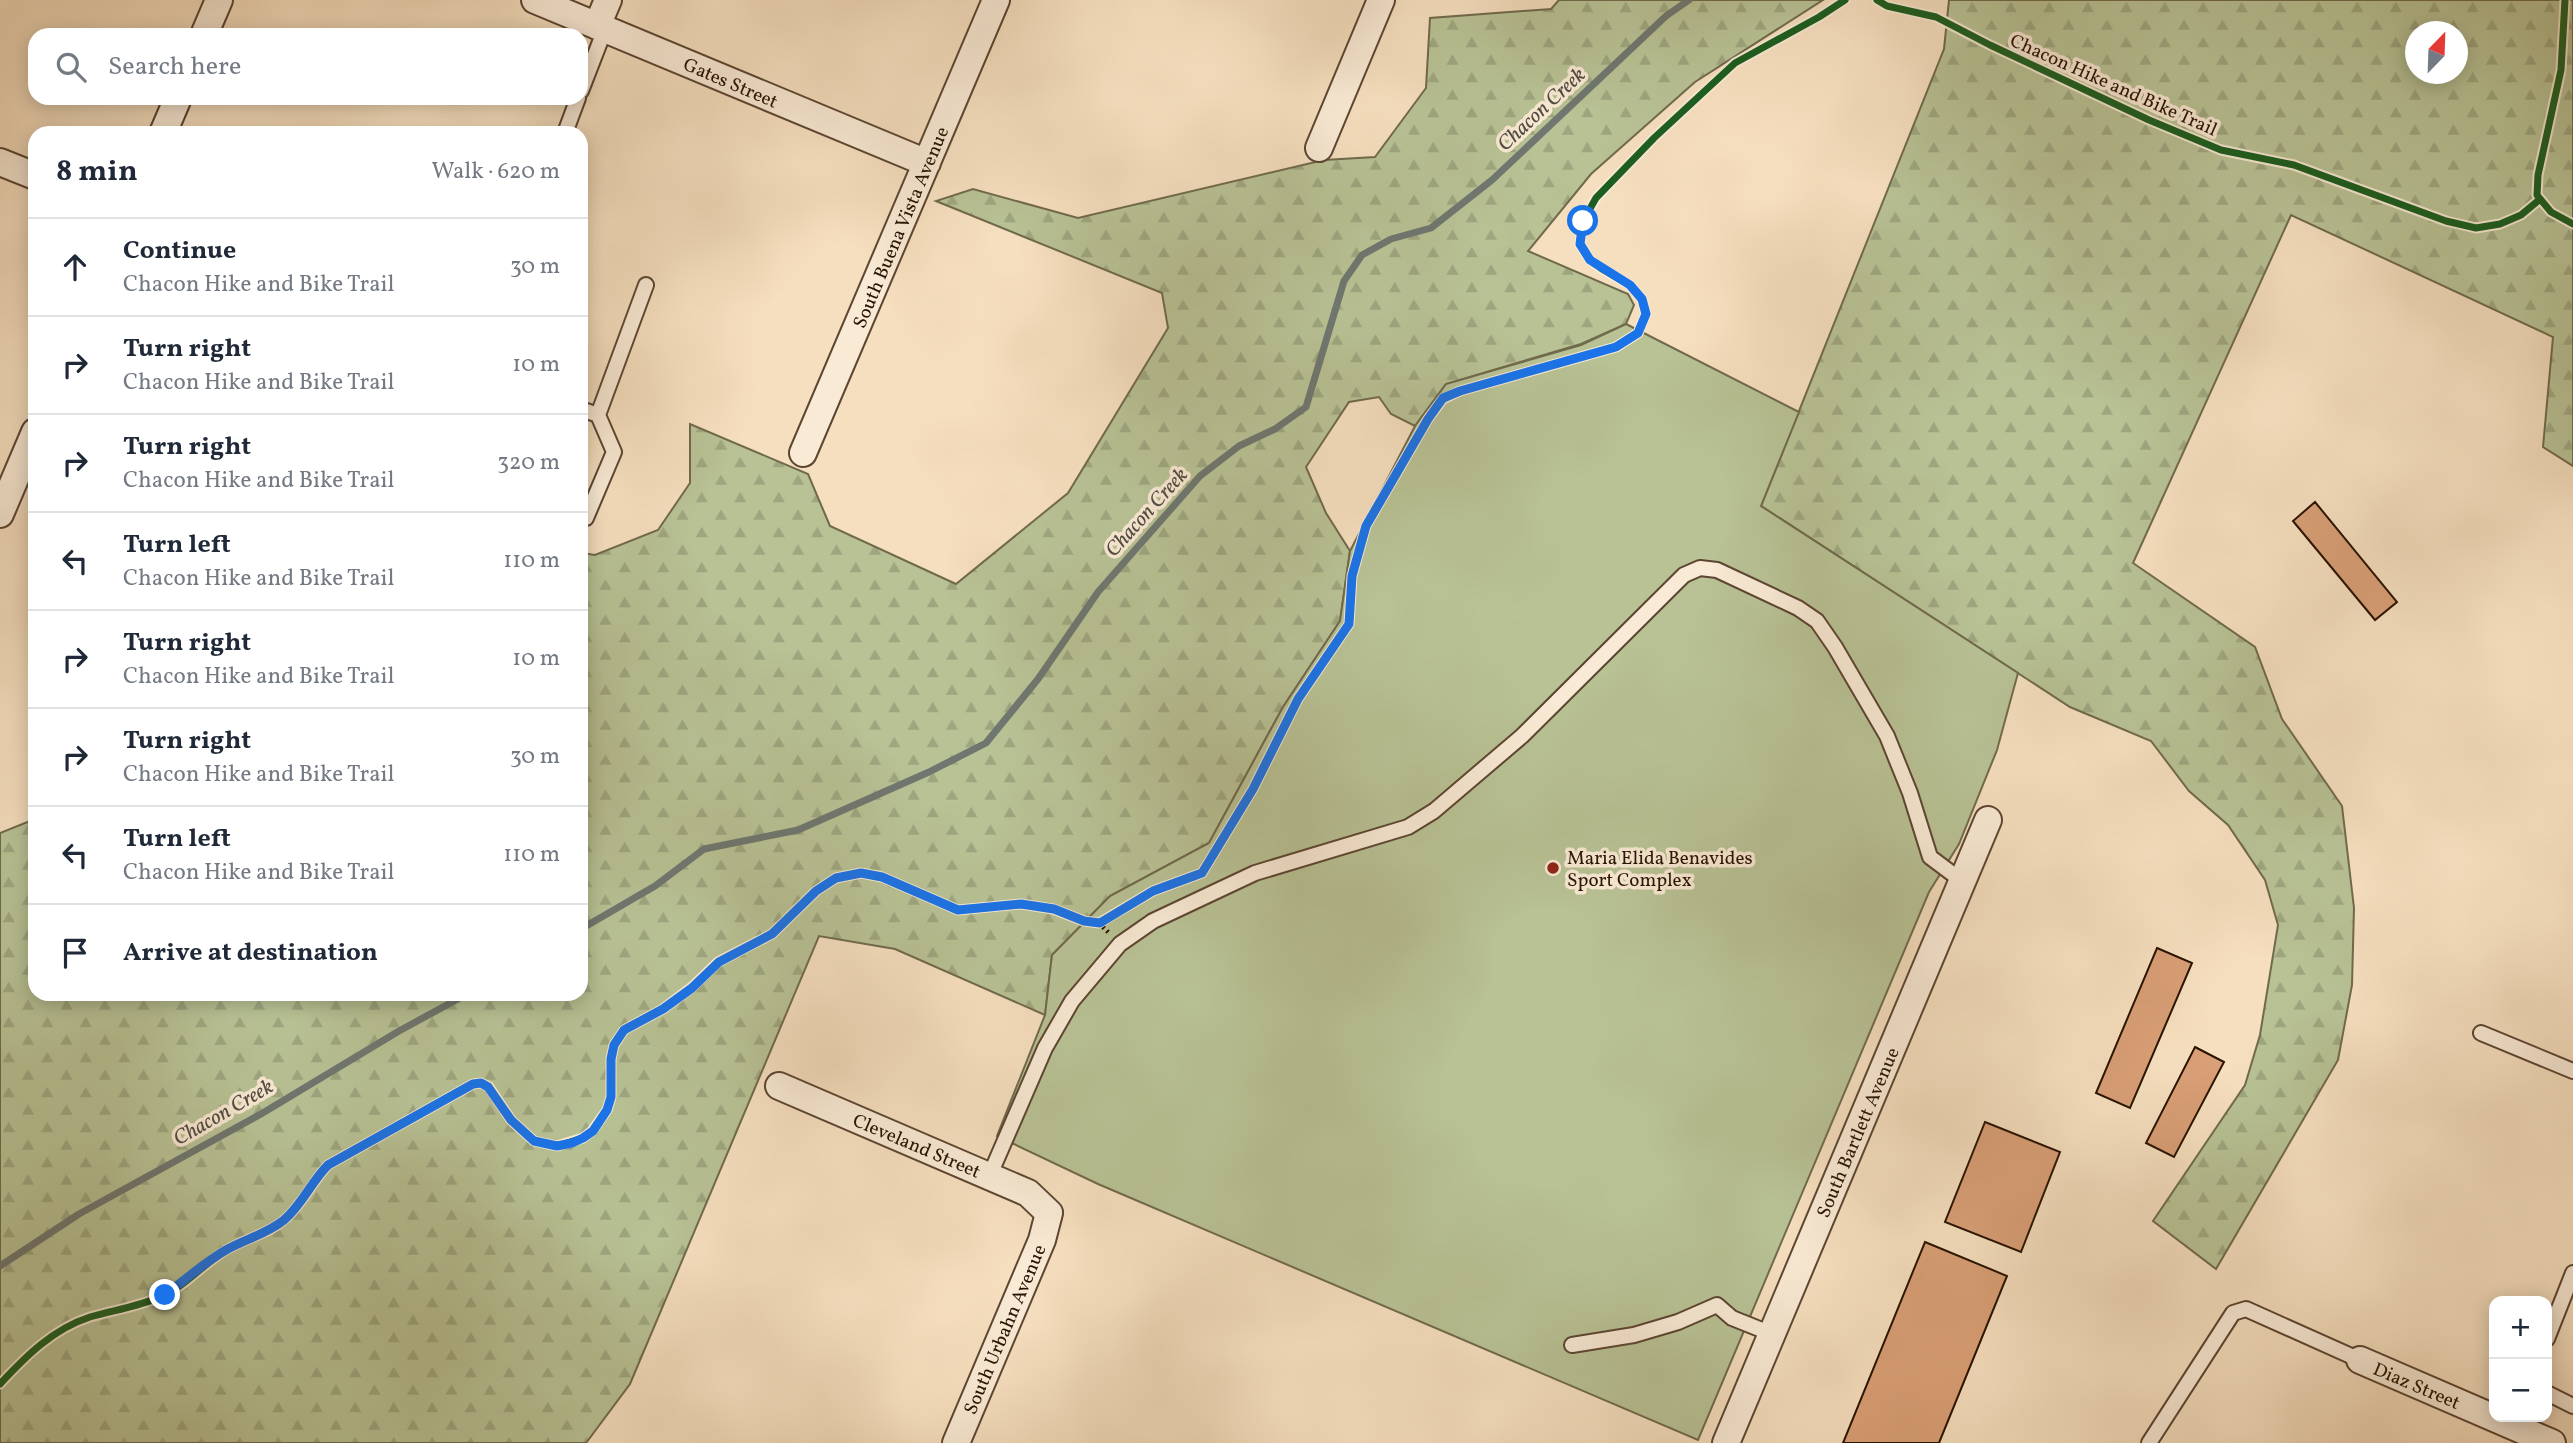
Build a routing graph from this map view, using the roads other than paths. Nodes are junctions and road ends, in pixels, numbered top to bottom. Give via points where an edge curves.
1 (219, 0) edge
2 (535, 0) edge
3 (608, 0) edge
4 (996, 0) edge
5 (1381, 0) edge
6 (207, 28) edge
7 (601, 28) junction
8 (588, 69) edge
9 (174, 105) edge
10 (575, 105) edge
11 (166, 126) edge
12 (568, 126) edge
13 (1319, 148) dead end
14 (0, 162) edge
15 (927, 163) junction
16 (28, 173) edge
17 (646, 285) dead end
18 (588, 411) edge
19 (598, 415) junction
20 (28, 448) edge
21 (803, 453) dead end
22 (588, 513) edge
23 (0, 514) edge
24 (1988, 820) dead end
25 (1962, 881) junction
26 (2481, 1034) dead end
27 (2573, 1071) edge
28 (779, 1086) dead end
29 (989, 1177) junction
30 (1049, 1213) joint
31 (2573, 1273) edge
32 (2552, 1326) edge
33 (1772, 1334) junction
34 (1572, 1345) dead end
35 (2360, 1360) joint
36 (2552, 1396) edge
37 (2573, 1406) edge
38 (2489, 1411) edge
39 (2516, 1422) edge
40 (956, 1443) edge
41 (1726, 1443) edge
42 (2149, 1443) edge
43 (2552, 1443) edge

1 - 6 street
2 - 7 street, Gates Street
3 - 7 street
4 - 15 street, South Buena Vista Avenue
5 - 13 street
7 - 8 lane
7 - 15 street, Gates Street
9 - 11 street
10 - 12 lane
14 - 16 street
15 - 21 street, South Buena Vista Avenue
17 - 19 lane
18 - 19 lane
19 - 22 lane via 614,452
20 - 23 street
24 - 25 street, South Bartlett Avenue
25 - 29 lane via 1930,857 1887,736 1817,621 1717,570 1700,568 1685,575 1522,736 1434,811 1408,827 1255,873 1153,921 1119,944 1072,1001 1045,1048
25 - 33 street, South Bartlett Avenue
26 - 27 lane
28 - 29 street, Cleveland Street
29 - 30 street, Cleveland Street via 1028,1193
30 - 40 street, South Urbahn Avenue via 1042,1240
31 - 32 lane
33 - 34 lane via 1732,1318 1717,1305 1634,1335
33 - 41 street, South Bartlett Avenue
35 - 38 street, Diaz Street
35 - 42 lane via 2246,1309 2233,1313
36 - 37 lane
39 - 43 street, Diaz Street

